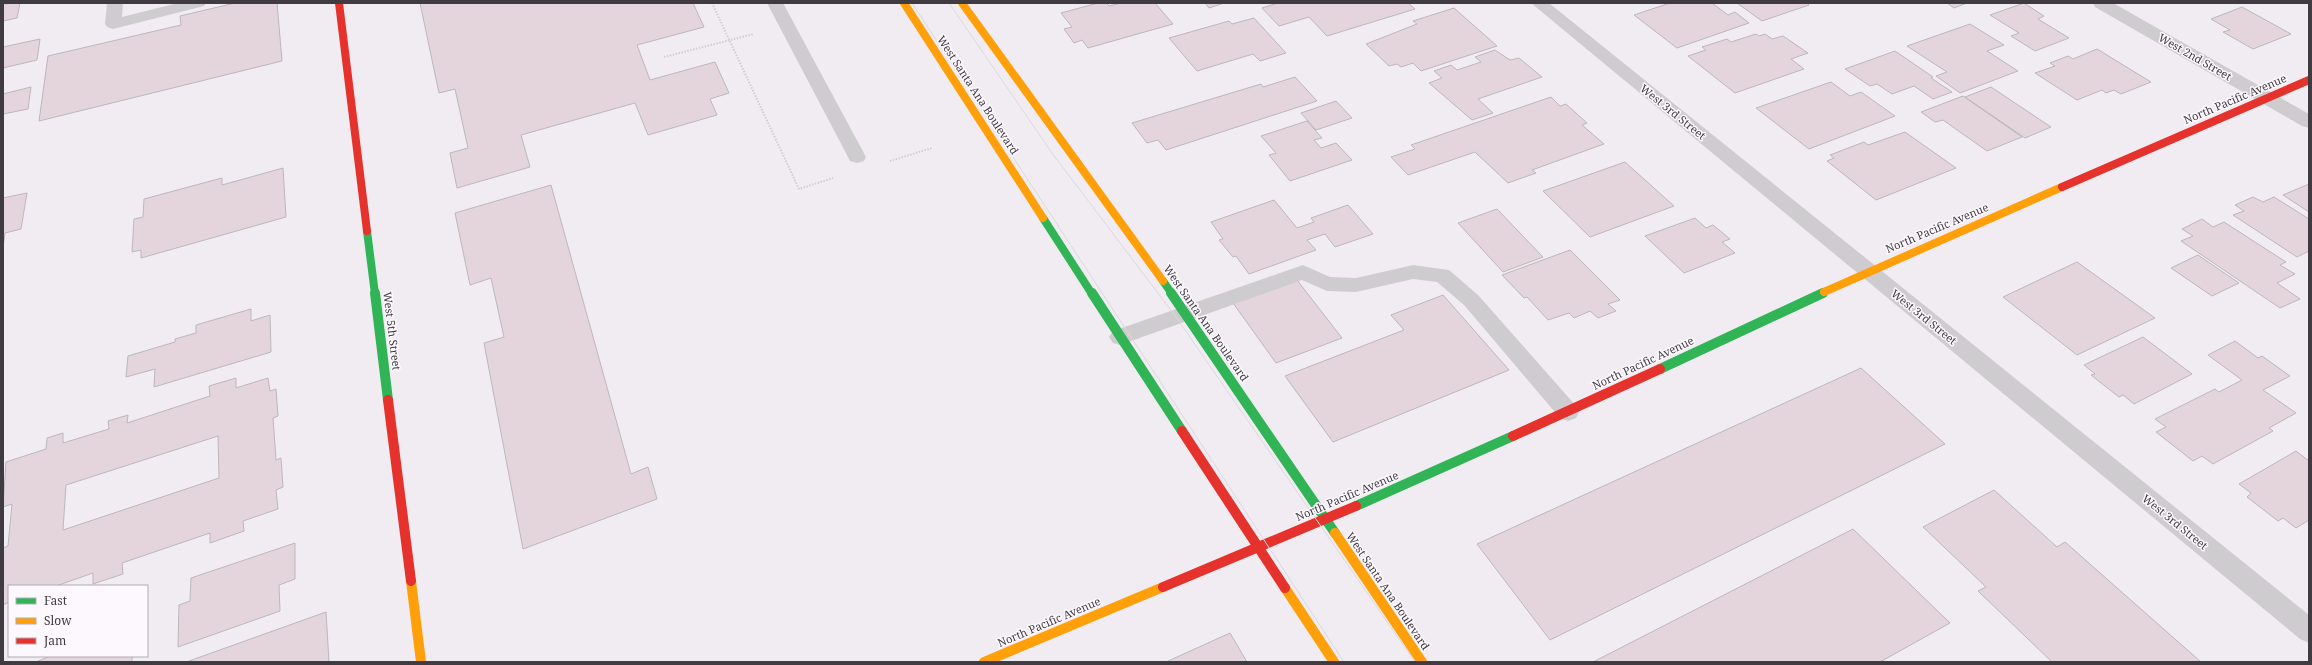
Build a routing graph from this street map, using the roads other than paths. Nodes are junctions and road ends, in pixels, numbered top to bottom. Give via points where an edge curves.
1 (115, 3) edge
2 (198, 3) edge
3 (339, 3) edge
4 (775, 3) edge
5 (904, 3) edge
6 (962, 3) edge
7 (1540, 3) edge
8 (2101, 3) edge
9 (2309, 80) edge
10 (2267, 98) junction
11 (2309, 122) edge
12 (857, 157) dead end
13 (1868, 271) junction
14 (1186, 314) junction
15 (1120, 337) junction
16 (1568, 412) junction
17 (1325, 519) junction
18 (1260, 547) junction
19 (2309, 631) edge
20 (421, 662) edge
21 (984, 662) edge
22 (1334, 662) edge
23 (1422, 662) edge

1 - 2 lane via 113,24
3 - 20 street, West 5th Street
4 - 12 lane
5 - 15 street, West Santa Ana Boulevard
6 - 14 street, West Santa Ana Boulevard
7 - 13 street, West 3rd Street
8 - 10 street, West 2nd Street
9 - 10 street, North Pacific Avenue
10 - 11 street, West 2nd Street
10 - 13 street, North Pacific Avenue
13 - 16 street, North Pacific Avenue
13 - 19 street, West 3rd Street
14 - 15 lane
14 - 16 lane via 1303,272 1327,284 1356,285 1413,272 1442,275 1471,300
14 - 17 street, West Santa Ana Boulevard via 1292,466
15 - 18 street, West Santa Ana Boulevard
16 - 17 street, North Pacific Avenue
17 - 18 street, North Pacific Avenue
17 - 23 street, West Santa Ana Boulevard
18 - 21 street, North Pacific Avenue
18 - 22 street, West Santa Ana Boulevard

